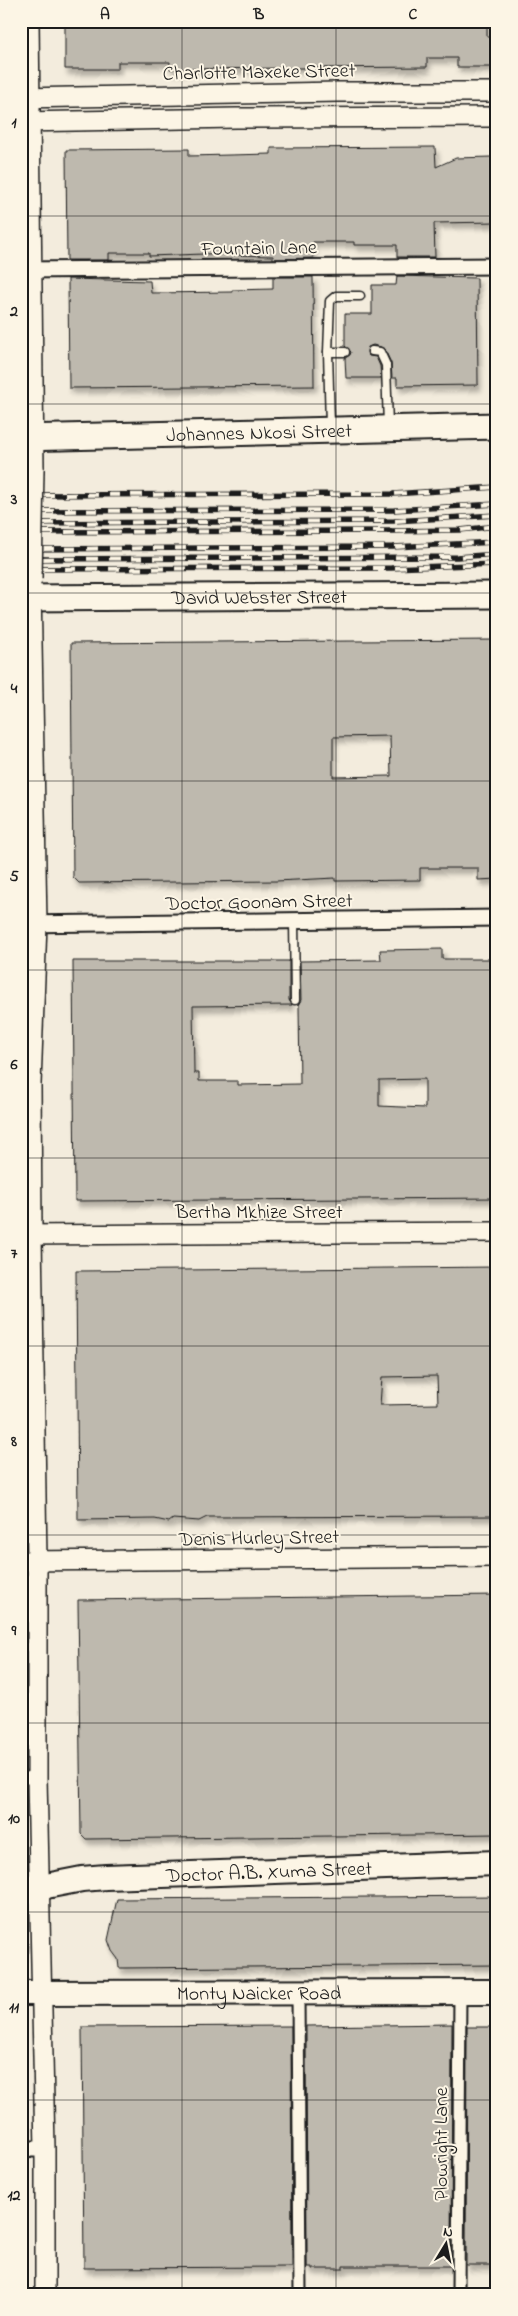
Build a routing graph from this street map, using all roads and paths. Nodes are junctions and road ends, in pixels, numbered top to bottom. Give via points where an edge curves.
1 (29, 21) edge
2 (392, 92) junction
3 (497, 92) edge
4 (234, 94) junction
5 (25, 98) edge
6 (393, 117) junction
7 (497, 117) edge
8 (236, 118) junction
9 (26, 121) edge
10 (497, 266) edge
11 (26, 270) edge
12 (360, 296) dead end
13 (372, 351) dead end
14 (328, 352) junction
15 (345, 352) dead end
16 (497, 426) edge
17 (388, 429) junction
18 (330, 430) junction
19 (27, 438) edge
20 (28, 592) edge
21 (497, 595) edge
22 (26, 623) edge
23 (28, 763) edge
24 (497, 918) edge
25 (294, 920) junction
26 (29, 924) edge
27 (295, 1000) dead end
28 (26, 1084) edge
29 (497, 1232) edge
30 (26, 1235) edge
31 (497, 1557) edge
32 (29, 1561) edge
33 (29, 1778) edge
34 (497, 1863) edge
35 (31, 1889) edge
36 (460, 1992) junction
37 (497, 1992) edge
38 (31, 1993) edge
39 (298, 1994) junction
40 (21, 2149) edge
41 (45, 2149) junction
42 (45, 2295) edge
43 (300, 2295) edge
44 (458, 2295) edge

1 - 5 street
2 - 3 street, Charlotte Maxeke Street
2 - 4 street, Charlotte Maxeke Street
2 - 6 street
4 - 5 street, Charlotte Maxeke Street
4 - 8 street
5 - 9 street
6 - 7 street
6 - 8 street
8 - 9 street
9 - 11 street
10 - 11 street, Fountain Lane
11 - 19 street
12 - 14 lane via 336,296 330,301
13 - 17 lane via 380,352 386,365
14 - 15 lane
14 - 18 lane
16 - 17 highway, Johannes Nkosi Street
17 - 18 highway, Johannes Nkosi Street
18 - 19 highway, Johannes Nkosi Street
19 - 20 street, bridge via 34,469
20 - 21 highway, David Webster Street
20 - 22 street
22 - 23 street
23 - 26 street
24 - 25 street, Doctor Goonam Street
25 - 26 street, Doctor Goonam Street
25 - 27 lane
26 - 28 street
28 - 30 street
29 - 30 street, Bertha Mkhize Street
30 - 32 street
31 - 32 street, Denis Hurley Street
32 - 33 street
33 - 35 street
34 - 35 main road, Doctor A.B. Xuma Street via 106,1877
35 - 38 street
36 - 37 main road, Monty Naicker Road
36 - 39 main road, Monty Naicker Road
36 - 44 street, Plowright Lane
38 - 39 main road, Monty Naicker Road
38 - 41 street
39 - 43 street
40 - 41 street
41 - 42 street

